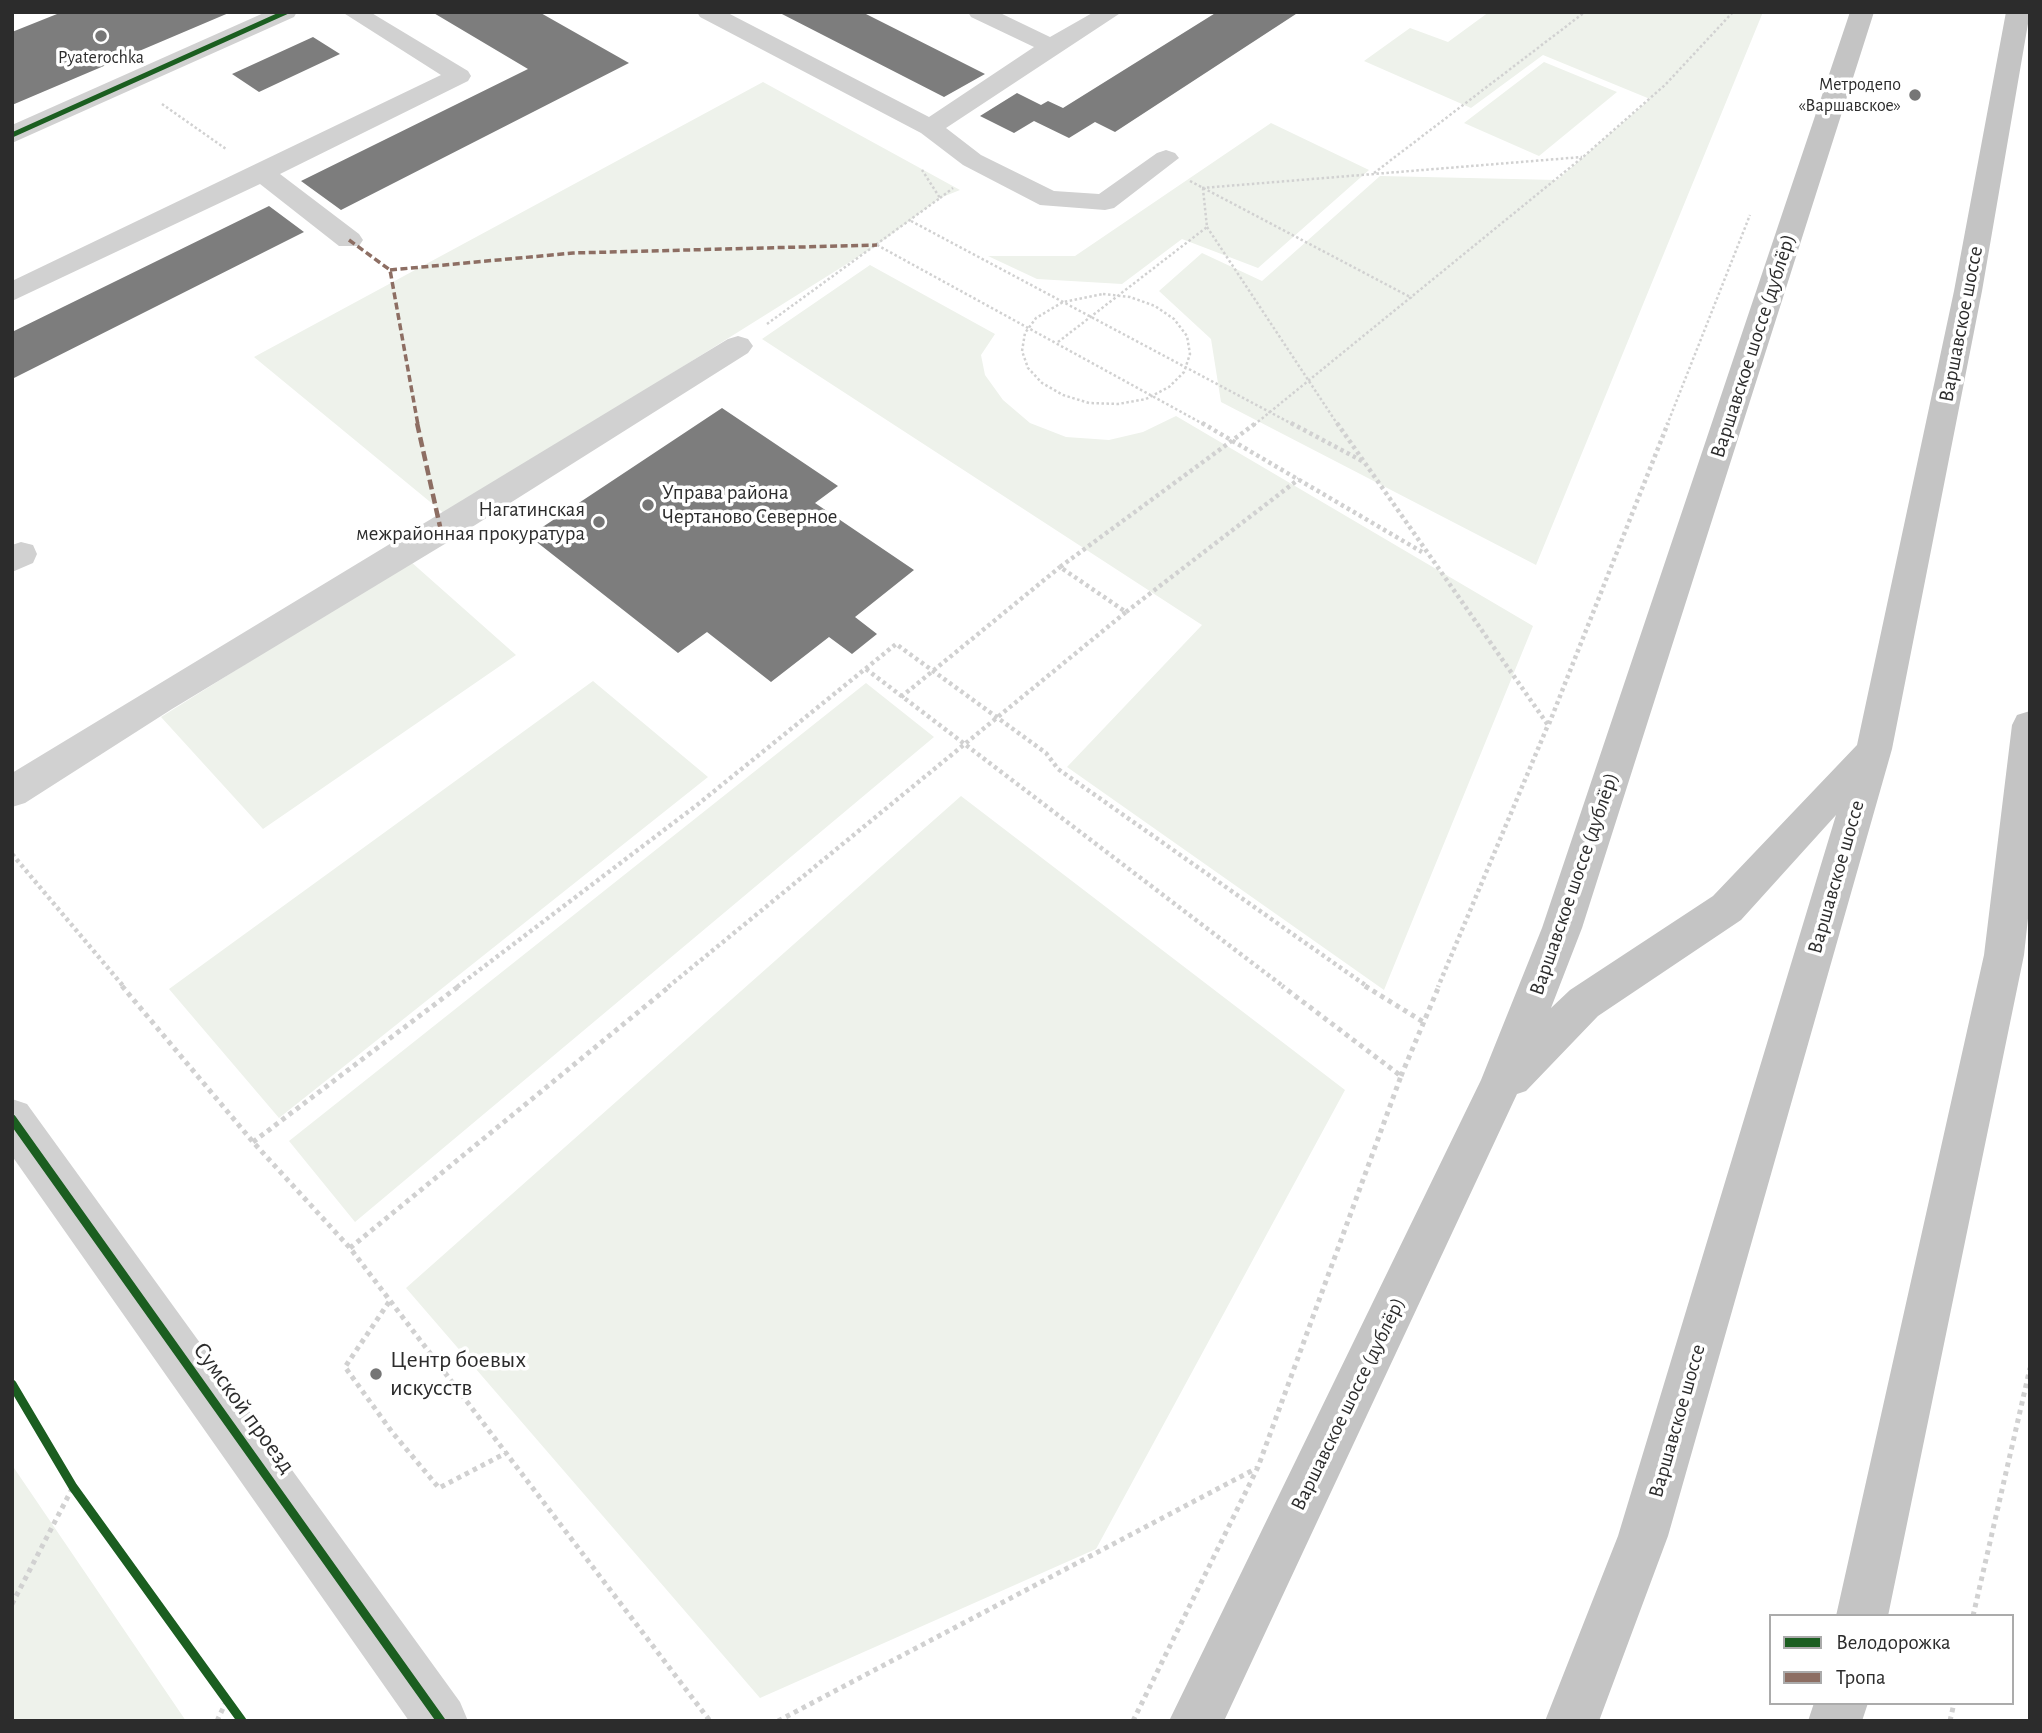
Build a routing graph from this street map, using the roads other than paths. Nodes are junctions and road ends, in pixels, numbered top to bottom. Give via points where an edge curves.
1 (286, 12) edge
2 (353, 12) edge
3 (708, 12) edge
4 (979, 12) edge
5 (1111, 12) edge
6 (1862, 12) edge
7 (2018, 12) edge
8 (1051, 46) junction
9 (930, 128) junction
10 (12, 135) edge
11 (1166, 158) dead end
12 (262, 173) junction
13 (349, 240) dead end
14 (12, 292) edge
15 (748, 338) road end
16 (2030, 725) edge
17 (1874, 749) junction
18 (12, 792) edge
19 (1500, 1088) junction
20 (12, 1119) edge
21 (1862, 1614) edge
22 (441, 1721) edge
23 (1196, 1721) edge
24 (1572, 1721) edge

1 - 10 street
2 - 12 street via 459,76
3 - 9 street
4 - 8 street
5 - 8 street
6 - 19 main road, Варшавское шоссе (дублёр) via 1562,928
7 - 17 main road, Варшавское шоссе via 1968,291
8 - 9 street
9 - 11 street via 972,160 1049,199 1105,202
12 - 13 street
12 - 14 street
15 - 18 street
16 - 21 main road via 2004,955
17 - 19 main road via 1727,908 1584,1003
17 - 24 main road, Варшавское шоссе via 1643,1536
19 - 23 main road, Варшавское шоссе (дублёр)
20 - 22 street, Сумской проезд

